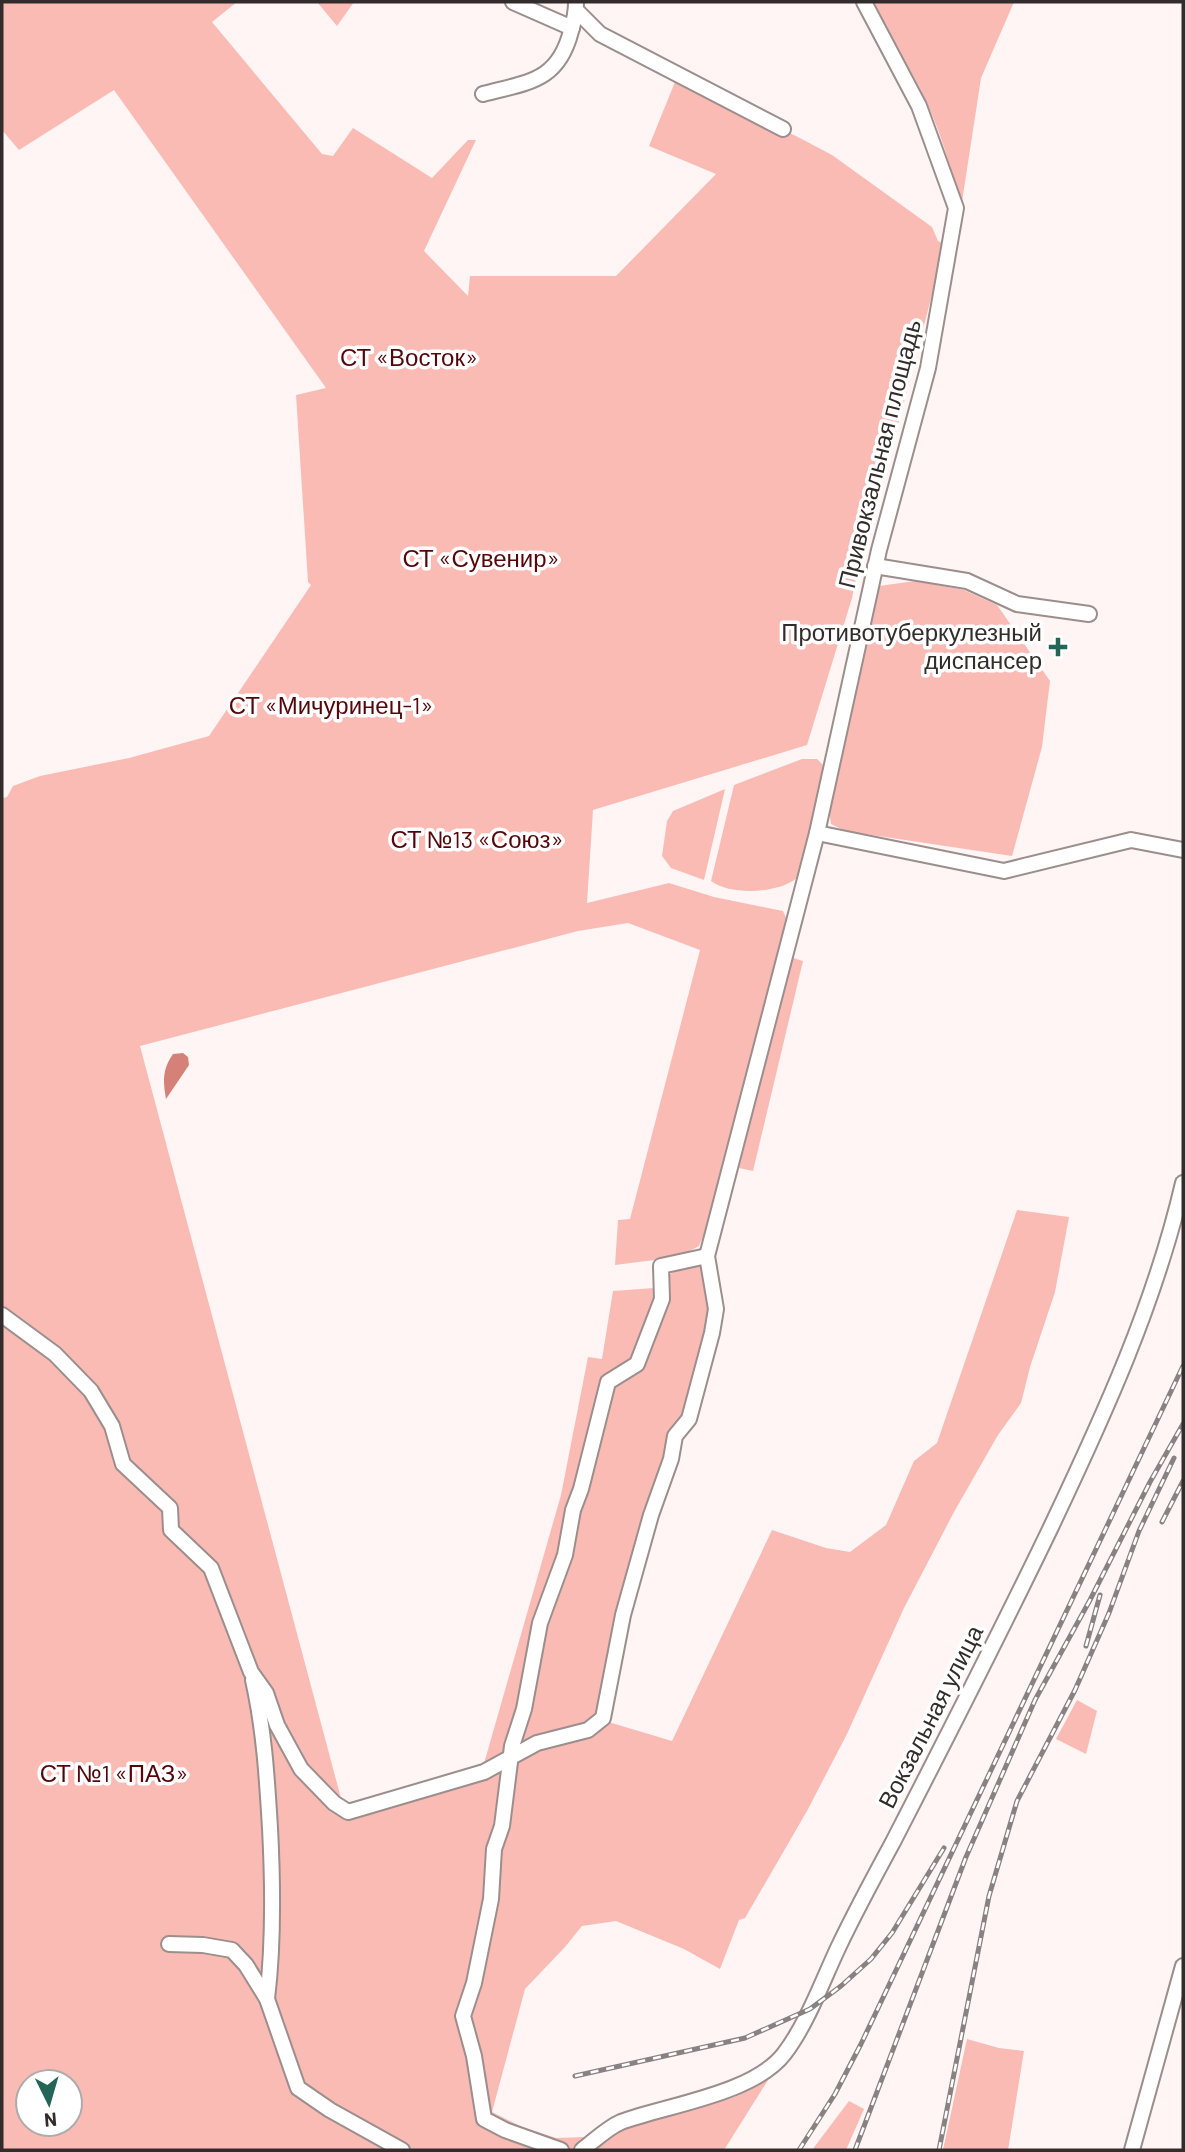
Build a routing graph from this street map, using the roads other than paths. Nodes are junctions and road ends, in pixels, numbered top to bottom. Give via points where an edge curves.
1 (513, 2) edge
2 (864, 2) edge
3 (576, 6) edge
4 (572, 28) junction
5 (483, 94) dead end
6 (783, 129) dead end
7 (876, 566) junction
8 (1089, 614) dead end
9 (817, 833) junction
10 (1183, 850) edge
11 (1183, 1183) edge
12 (707, 1256) junction
13 (2, 1315) edge
14 (251, 1672) junction
15 (511, 1757) junction
16 (169, 1944) dead end
17 (1183, 1966) edge
18 (267, 1999) junction
19 (402, 2150) edge
20 (561, 2150) edge
21 (582, 2150) edge
22 (1132, 2150) edge

1 - 4 street
2 - 7 street, Привокзальная площадь via 919,106 956,208 928,368
3 - 4 street
3 - 6 street via 600,34
4 - 5 street via 558,65 542,77
7 - 8 street via 967,581 1017,604
7 - 9 street, Привокзальная площадь
9 - 10 street via 1004,871 1131,841
9 - 12 street, Привокзальная площадь
11 - 21 street, Вокзальная улица via 1155,1284 1098,1429 990,1654 784,2054 742,2084 617,2124
12 - 15 street via 661,1266 662,1299 637,1364 608,1382 565,1555 540,1623
12 - 15 street via 716,1309 712,1333 689,1419 675,1436 651,1515 623,1615 603,1718 587,1730 537,1743
13 - 14 street via 55,1354 91,1391 112,1426 123,1464 170,1508 171,1530 211,1568
14 - 15 street via 266,1693 301,1769 348,1812 484,1772
14 - 18 street via 266,1759 274,1903
15 - 20 street via 502,1826 494,1849 491,1899 463,2016 484,2119
16 - 18 street via 232,1950
17 - 22 street
18 - 19 street via 298,2088

